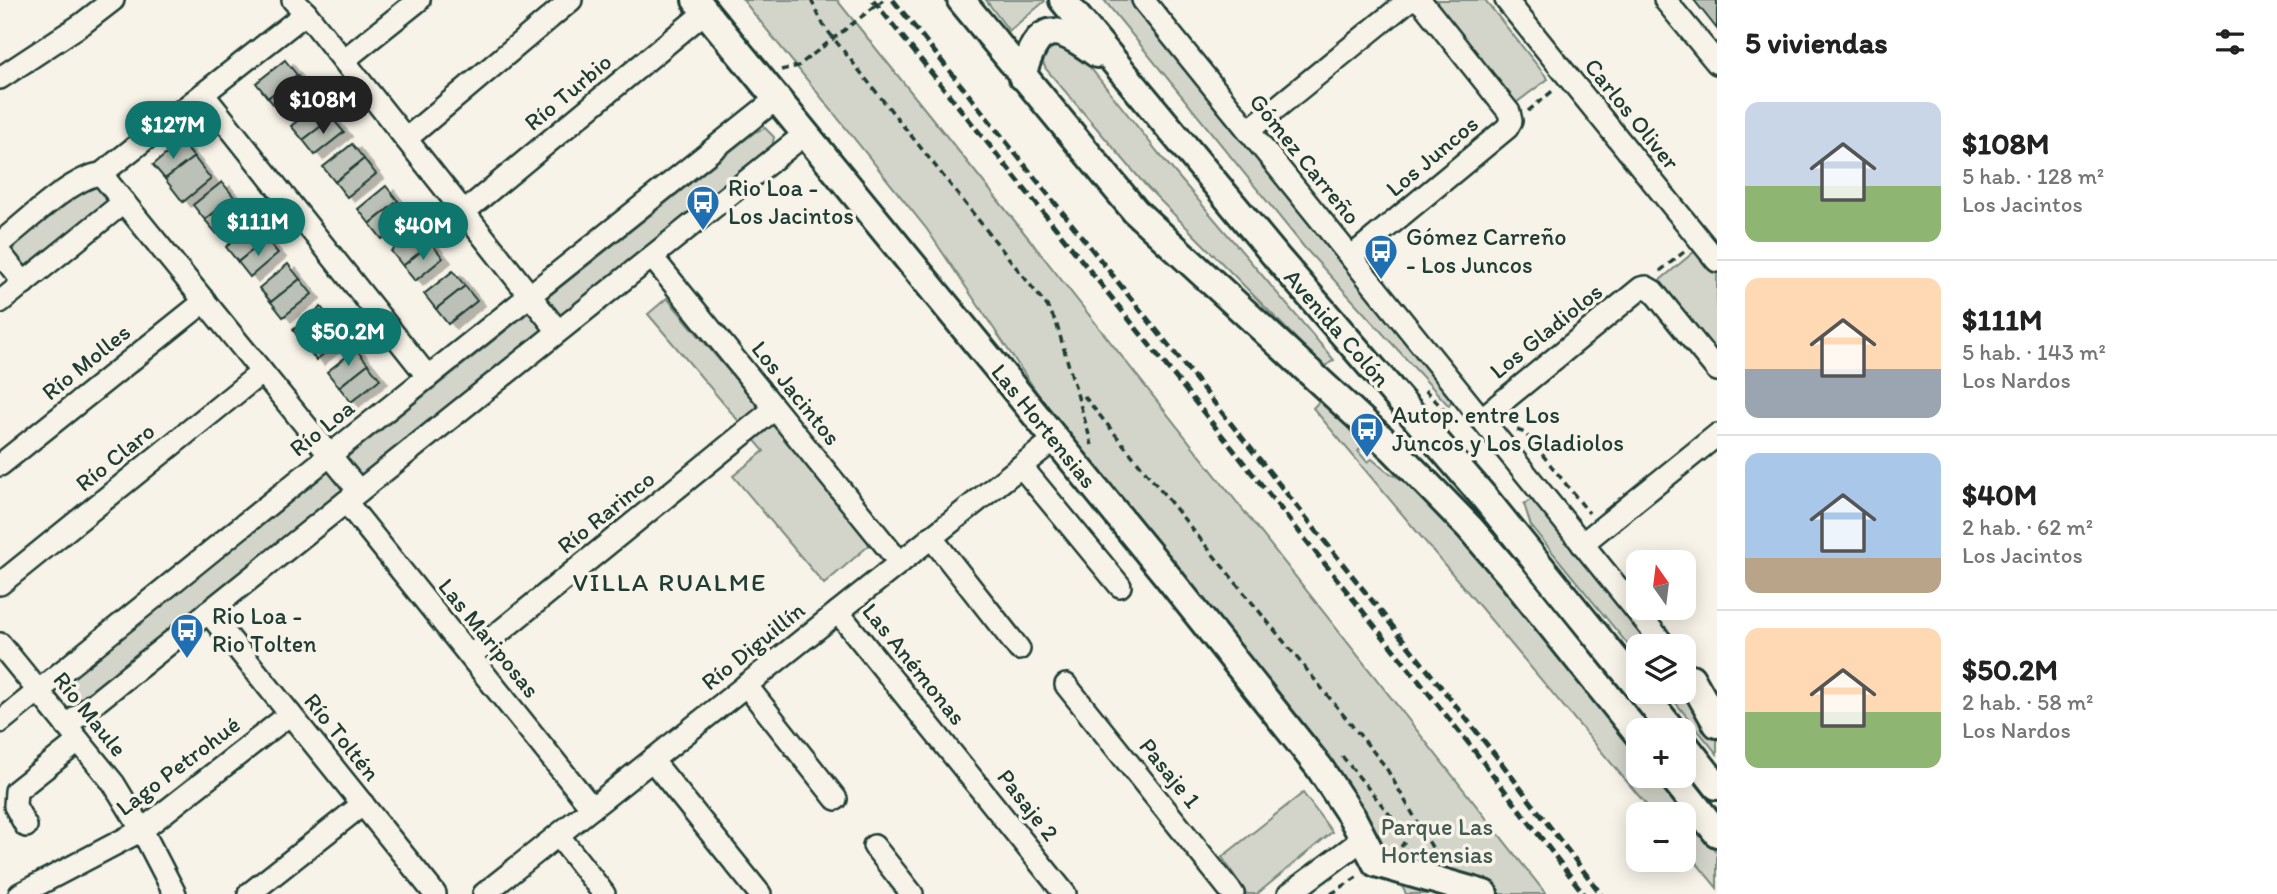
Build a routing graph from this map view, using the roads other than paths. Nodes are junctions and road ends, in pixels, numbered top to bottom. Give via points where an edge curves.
1 (113, 0) edge
2 (419, 0) edge
3 (572, 0) edge
4 (961, 0) edge
5 (1063, 0) edge
6 (1143, 0) edge
7 (1409, 0) edge
8 (1417, 0) edge
9 (1506, 0) edge
10 (1665, 0) edge
11 (299, 6) edge
12 (700, 6) edge
13 (344, 60) junction
14 (1717, 63) edge
15 (1022, 76) junction
16 (0, 78) edge
17 (1127, 78) junction
18 (203, 94) junction
19 (776, 99) junction
20 (1248, 131) junction
21 (805, 134) junction
22 (406, 139) junction
23 (101, 174) junction
24 (124, 202) junction
25 (464, 212) junction
26 (0, 243) edge
27 (0, 253) edge
28 (652, 257) junction
29 (1351, 257) junction
30 (1717, 261) edge
31 (24, 283) junction
32 (530, 296) junction
33 (205, 301) junction
34 (0, 302) edge
35 (558, 331) junction
36 (1717, 370) edge
37 (262, 372) junction
38 (428, 377) junction
39 (774, 408) junction
40 (1481, 419) junction
41 (1717, 435) edge
42 (1055, 439) junction
43 (330, 455) junction
44 (0, 465) edge
45 (1021, 466) junction
46 (352, 496) junction
47 (931, 537) junction
48 (1582, 544) junction
49 (900, 563) junction
50 (0, 584) edge
51 (1120, 586) dead end
52 (208, 612) junction
53 (838, 612) junction
54 (1655, 634) edge
55 (0, 644) edge
56 (1019, 649) dead end
57 (470, 656) junction
58 (1626, 672) edge
59 (1696, 684) edge
60 (746, 685) junction
61 (1066, 685) dead end
62 (1696, 688) edge
63 (38, 692) junction
64 (1652, 704) edge
65 (1717, 710) edge
66 (290, 714) junction
67 (1663, 718) edge
68 (1626, 719) edge
69 (0, 722) edge
70 (1717, 724) edge
71 (72, 733) junction
72 (950, 749) joint
73 (1696, 759) edge
74 (652, 760) junction
75 (1717, 786) edge
76 (1681, 788) edge
77 (836, 799) dead end
78 (363, 804) junction
79 (592, 808) junction
80 (26, 826) dead end
81 (142, 830) junction
82 (1717, 833) edge
83 (558, 835) junction
84 (1363, 839) junction
85 (874, 846) dead end
86 (759, 893) edge
87 (20, 894) edge
88 (175, 894) edge
89 (249, 894) edge
90 (435, 894) edge
91 (484, 894) edge
92 (604, 894) edge
93 (912, 894) edge
94 (1065, 894) edge
95 (1233, 894) edge
96 (1289, 894) edge
97 (1484, 894) edge

1 - 16 street
2 - 13 street
3 - 22 street
4 - 15 main road
5 - 17 main road, Avenida Colón
6 - 20 street, Gómez Carreño
7 - 20 street
8 - 29 street, Los Juncos via 1509,112 1511,121
9 - 30 street, Carlos Oliver
10 - 14 street
11 - 13 street
11 - 18 street
12 - 19 main road, Las Hortensias
12 - 25 street, Río Turbio
13 - 22 street
15 - 17 main road via 1041,37 1062,33
15 - 68 main road via 1135,211 1432,488 1512,577
17 - 58 main road, Avenida Colón via 1478,489
18 - 23 street
18 - 38 street
19 - 21 main road, Las Hortensias
19 - 32 street, Río Loa
20 - 29 street, Gómez Carreño
21 - 28 street
21 - 42 main road, Las Hortensias
22 - 25 street
23 - 24 street, Las Mariposas
23 - 26 street via 76,183
24 - 31 street
24 - 33 street, Las Mariposas
25 - 32 street
27 - 31 street
28 - 35 street
28 - 39 street, Los Jacintos
29 - 40 street, Gómez Carreño
31 - 34 street
32 - 35 street
32 - 38 street, Río Loa
33 - 37 street, Las Mariposas
33 - 44 street, Río Molles
35 - 46 street
36 - 40 street, Los Gladiolos via 1646,287
37 - 43 street, Las Mariposas
37 - 50 street, Río Claro
38 - 43 street, Río Loa
39 - 49 street, Los Jacintos
39 - 57 street, Río Rarinco
40 - 48 street, Gómez Carreño
41 - 48 street
42 - 45 street, Río Diguillín
42 - 84 main road, Las Hortensias via 1319,767
43 - 46 street, Las Mariposas
43 - 63 street, Río Loa
45 - 47 street, Río Diguillín
45 - 51 street
46 - 52 street
46 - 57 street, Las Mariposas
47 - 49 street, Río Diguillín
47 - 56 street
48 - 54 street, Gómez Carreño
49 - 53 street, Río Diguillín
52 - 66 street, Río Toltén
52 - 71 street
53 - 60 street, Río Diguillín
53 - 72 street, Las Anémonas
55 - 63 street, Río Maule
57 - 79 street, Las Mariposas
59 - 65 street
60 - 74 street, Río Diguillín
60 - 77 street
61 - 95 street, Pasaje 1
62 - 70 main road
63 - 69 street, Río Loa
63 - 71 street, Río Maule
64 - 67 main road, Avenida Colón
66 - 78 street, Río Toltén
66 - 81 street, Lago Petrohué
71 - 80 street via 16,791 15,806
71 - 81 street, Río Maule via 114,784
72 - 94 street, Pasaje 2
73 - 75 main road
74 - 79 street, Río Diguillín
74 - 86 street
76 - 82 main road
78 - 89 street
78 - 90 street, Río Toltén
79 - 83 street, Río Diguillín
81 - 87 street, Lago Petrohué
81 - 88 street, Río Maule
83 - 91 street, Río Diguillín
83 - 92 street
84 - 96 street
84 - 97 main road, Las Hortensias via 1376,863
85 - 93 street

